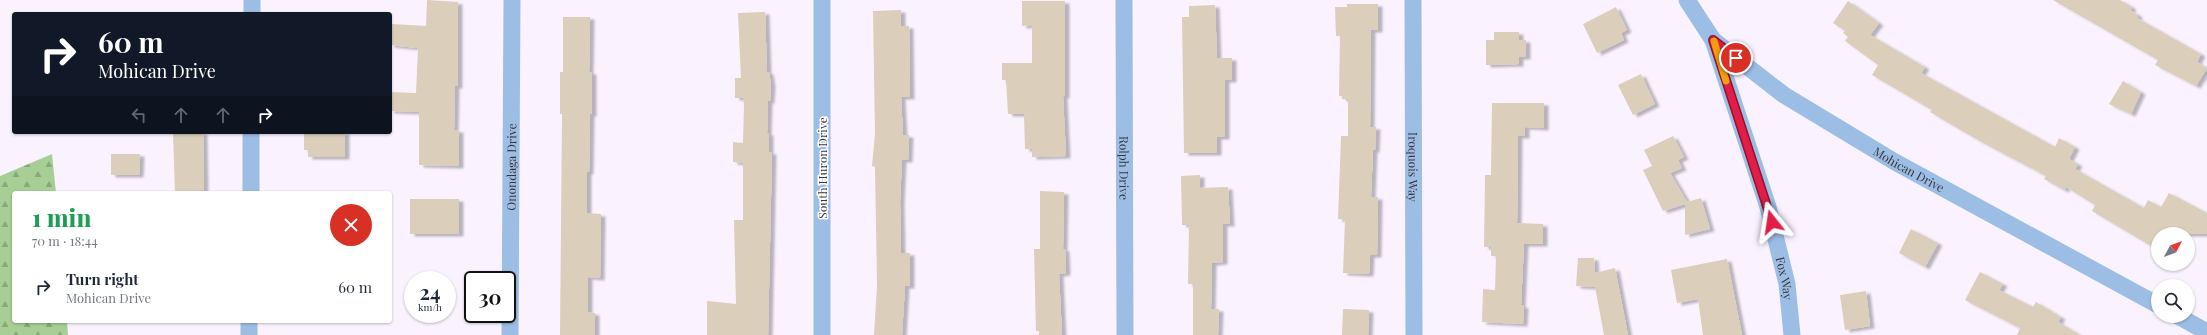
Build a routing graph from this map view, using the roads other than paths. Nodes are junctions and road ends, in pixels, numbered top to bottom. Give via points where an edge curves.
1 (252, 0) edge
2 (512, 0) edge
3 (822, 0) edge
4 (1124, 0) edge
5 (1413, 0) edge
6 (1687, 0) edge
7 (252, 12) edge
8 (1713, 40) junction
9 (251, 134) edge
10 (251, 191) edge
11 (2151, 301) edge
12 (250, 323) edge
13 (2191, 323) edge
14 (2207, 332) edge
15 (249, 335) edge
16 (510, 335) edge
17 (822, 335) edge
18 (1125, 335) edge
19 (1414, 335) edge
20 (1792, 335) edge

1 - 7 street
2 - 16 street, Onondaga Drive
3 - 17 street, South Huron Drive
4 - 18 street, Rolph Drive
5 - 19 street, Iroquois Way
6 - 8 street, Mohican Drive
8 - 11 street, Mohican Drive via 1784,95 1895,162
8 - 20 street, Fox Way via 1768,207 1787,284
9 - 10 street
12 - 15 street
13 - 14 street

